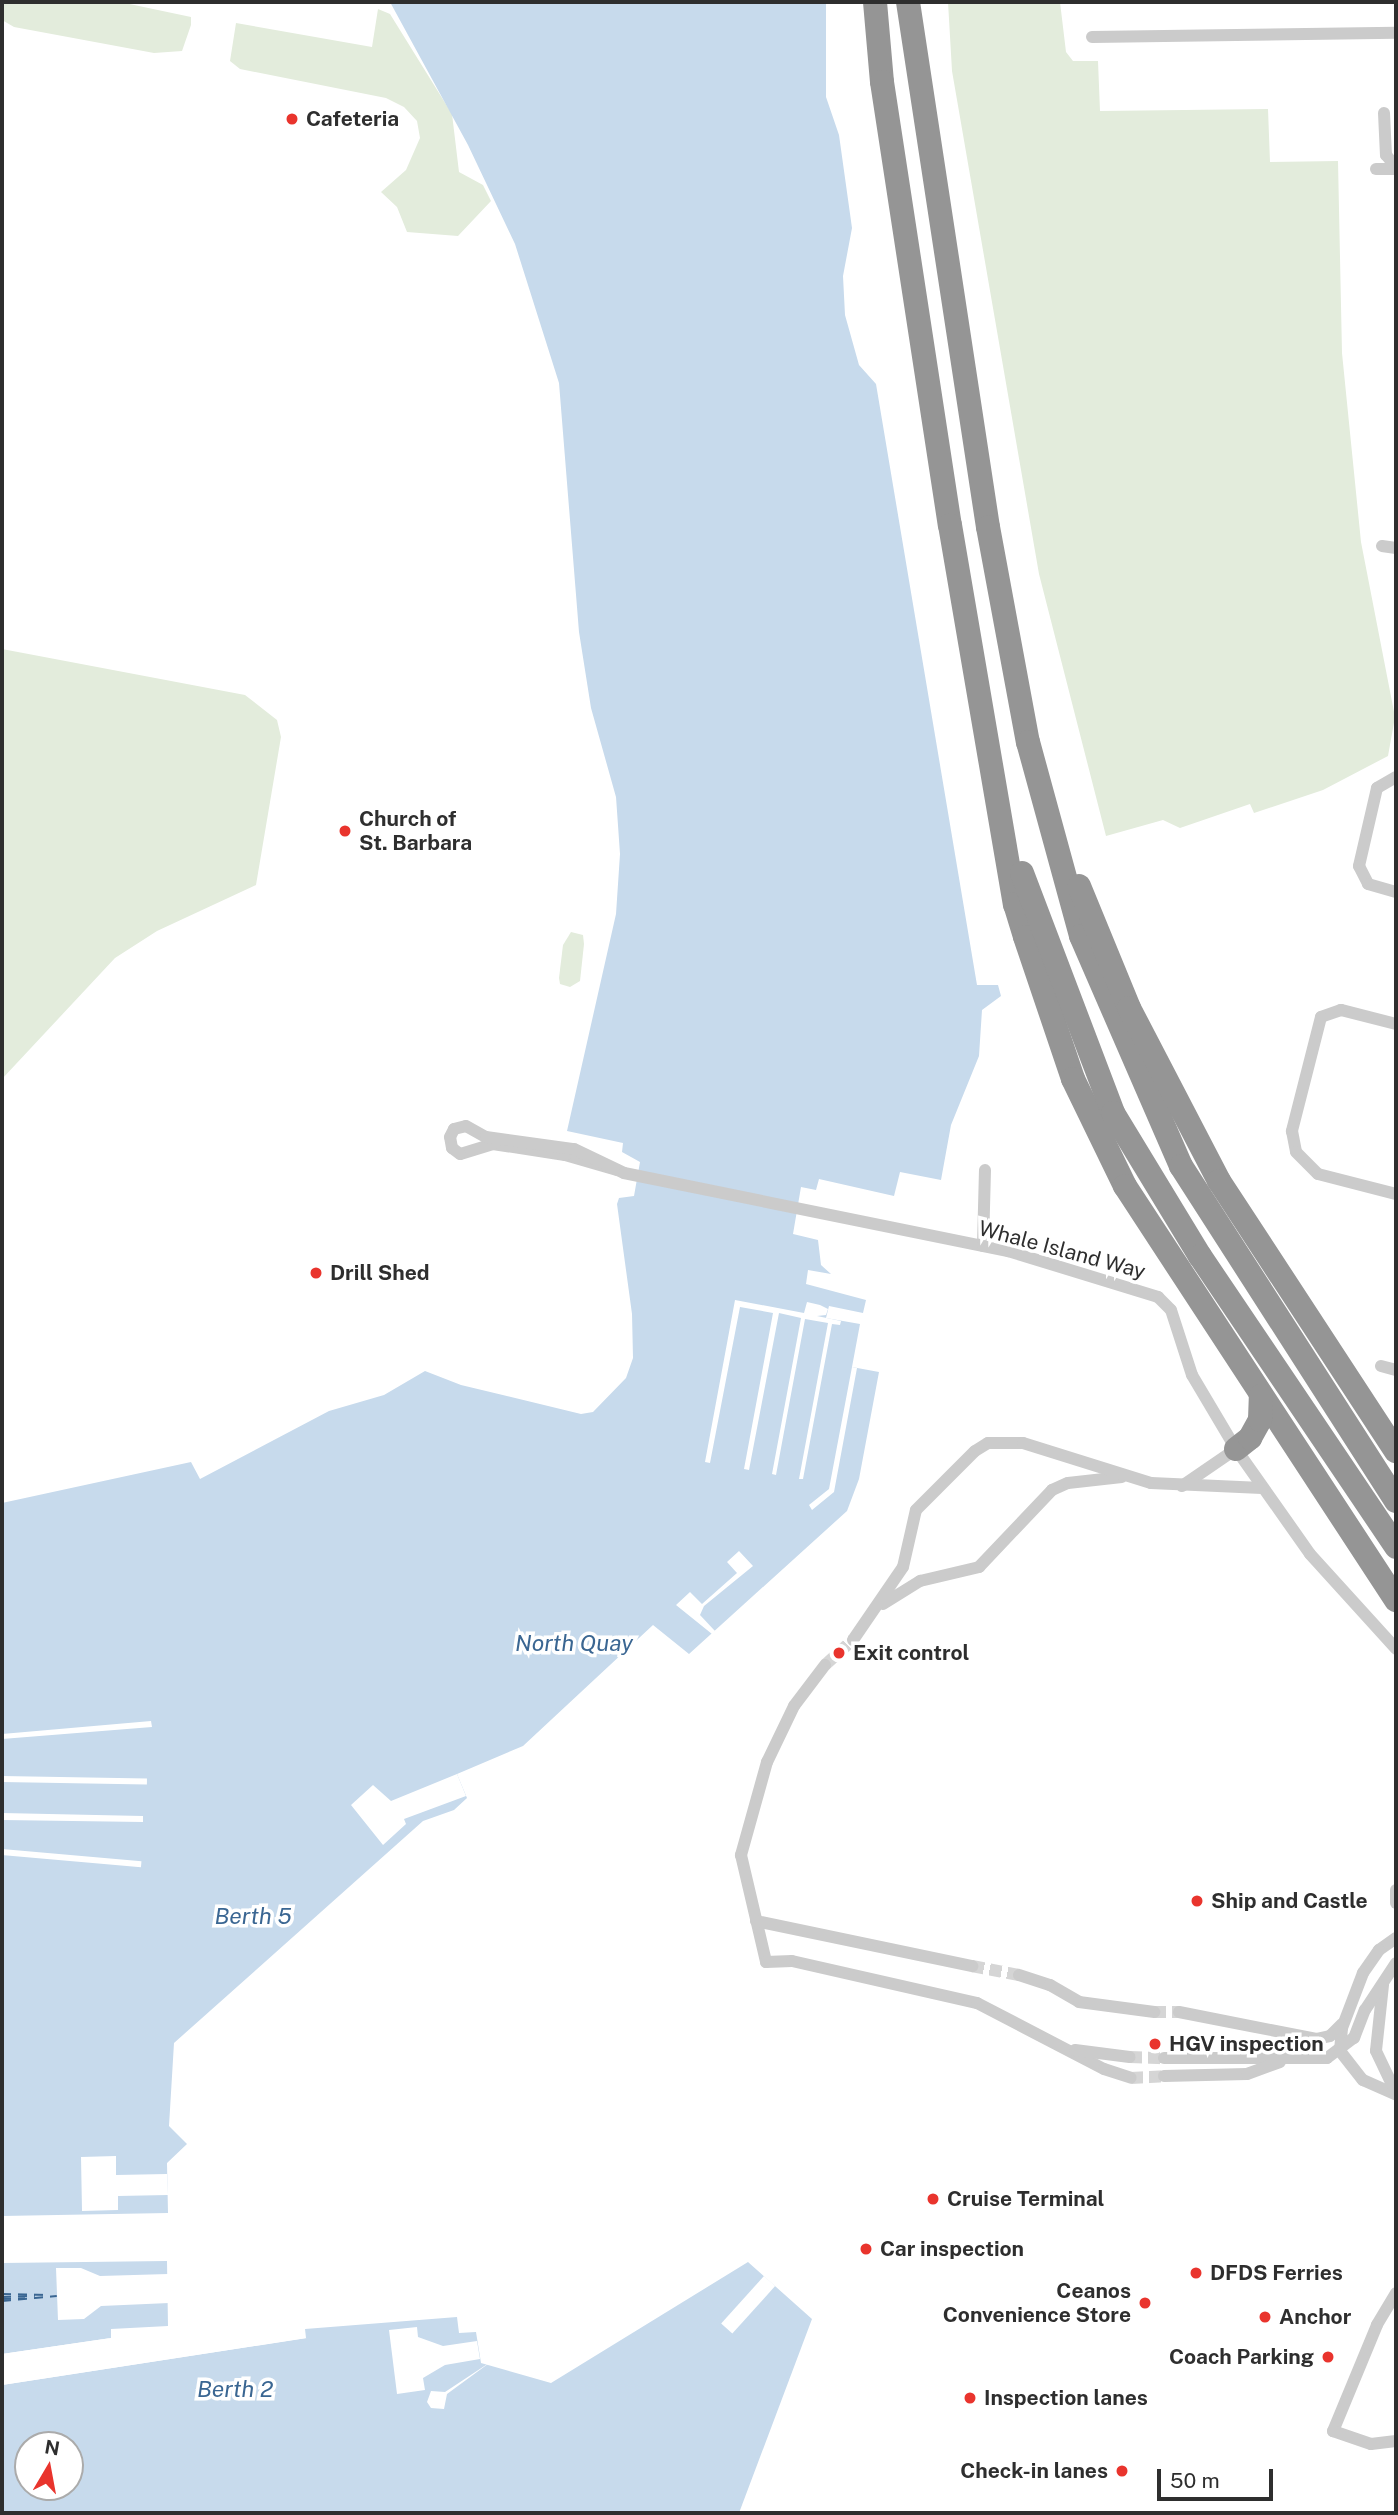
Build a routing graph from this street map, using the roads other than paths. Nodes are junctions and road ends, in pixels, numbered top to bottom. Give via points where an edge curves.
1 (875, 2) edge
2 (909, 5) edge
3 (1396, 33) edge
4 (1092, 37) dead end
5 (1384, 113) dead end
6 (1396, 168) edge
7 (1376, 169) dead end
8 (1382, 546) dead end
9 (1396, 548) edge
10 (1390, 779) edge
11 (1045, 808) junction
12 (1004, 823) junction
13 (1396, 892) edge
14 (1396, 1024) edge
15 (477, 1132) junction
16 (475, 1150) junction
17 (617, 1170) junction
18 (985, 1170) dead end
19 (1396, 1194) edge
20 (983, 1246) junction
21 (1381, 1366) dead end
22 (1396, 1370) edge
23 (1261, 1396) junction
24 (1236, 1450) junction
25 (1396, 1451) edge
26 (1125, 1476) junction
27 (1182, 1486) junction
28 (1262, 1488) junction
29 (1396, 1501) edge
30 (1396, 1547) edge
31 (1396, 1600) edge
32 (881, 1605) junction
33 (853, 1640) tunnel mouth
34 (1396, 1649) edge
35 (825, 1665) tunnel mouth
36 (1396, 1890) edge
37 (1396, 1903) edge
38 (756, 1921) junction
39 (1396, 1938) edge
40 (1396, 1963) edge
41 (972, 1966) tunnel mouth
42 (1019, 1975) tunnel mouth
43 (1384, 1981) junction
44 (1154, 2012) tunnel mouth
45 (1179, 2012) tunnel mouth
46 (1344, 2022) junction
47 (1058, 2046) junction
48 (1340, 2051) junction
49 (1130, 2057) tunnel mouth
50 (1164, 2057) tunnel mouth
51 (1284, 2061) junction
52 (1164, 2076) tunnel mouth
53 (1131, 2077) tunnel mouth
54 (1396, 2094) edge
55 (1396, 2293) edge
56 (1396, 2441) edge

1 - 12 highway via 882,82 950,525
2 - 11 highway via 988,527
3 - 4 street
5 - 6 street via 1386,155
6 - 7 street
8 - 9 street
10 - 13 street via 1375,794 1359,871 1372,886
11 - 25 highway via 1129,1008 1206,1157
11 - 29 highway via 1080,936 1181,1166
12 - 23 highway via 1015,904 1073,1079 1125,1186
12 - 30 highway via 1062,989 1113,1113 1200,1256
14 - 19 street via 1330,1010 1321,1017 1292,1131 1293,1145 1318,1174
15 - 16 street
15 - 16 street via 464,1125 450,1137 452,1148 460,1154
15 - 17 street via 578,1150
16 - 17 street via 490,1144 506,1146 565,1155
17 - 20 street, Whale Island Way
18 - 20 street
20 - 24 street, Whale Island Way via 1140,1290 1168,1304 1192,1375
21 - 22 street
23 - 24 highway via 1260,1420
23 - 31 highway
24 - 27 street
24 - 28 street, Whale Island Way
26 - 27 street
26 - 32 street via 1068,1483 1052,1490 979,1567 920,1581
26 - 32 street via 1023,1443 980,1447 916,1510 907,1558
27 - 28 street
28 - 34 street, Whale Island Way via 1310,1554
32 - 33 street
35 - 38 street via 794,1706 767,1762 741,1855
36 - 37 street
38 - 41 street
38 - 47 street via 766,1962 797,1962 969,2001
39 - 46 street via 1368,1965
40 - 43 street
42 - 44 street via 1050,1985 1079,2002
43 - 48 street via 1353,2038
43 - 54 street via 1375,2042 1378,2060
45 - 46 street via 1321,2039
46 - 48 street
47 - 49 street
47 - 53 street
48 - 51 street via 1322,2059
48 - 54 street via 1363,2080
50 - 51 street via 1244,2056
51 - 52 street via 1247,2074
55 - 56 street via 1377,2325 1333,2431 1371,2444

